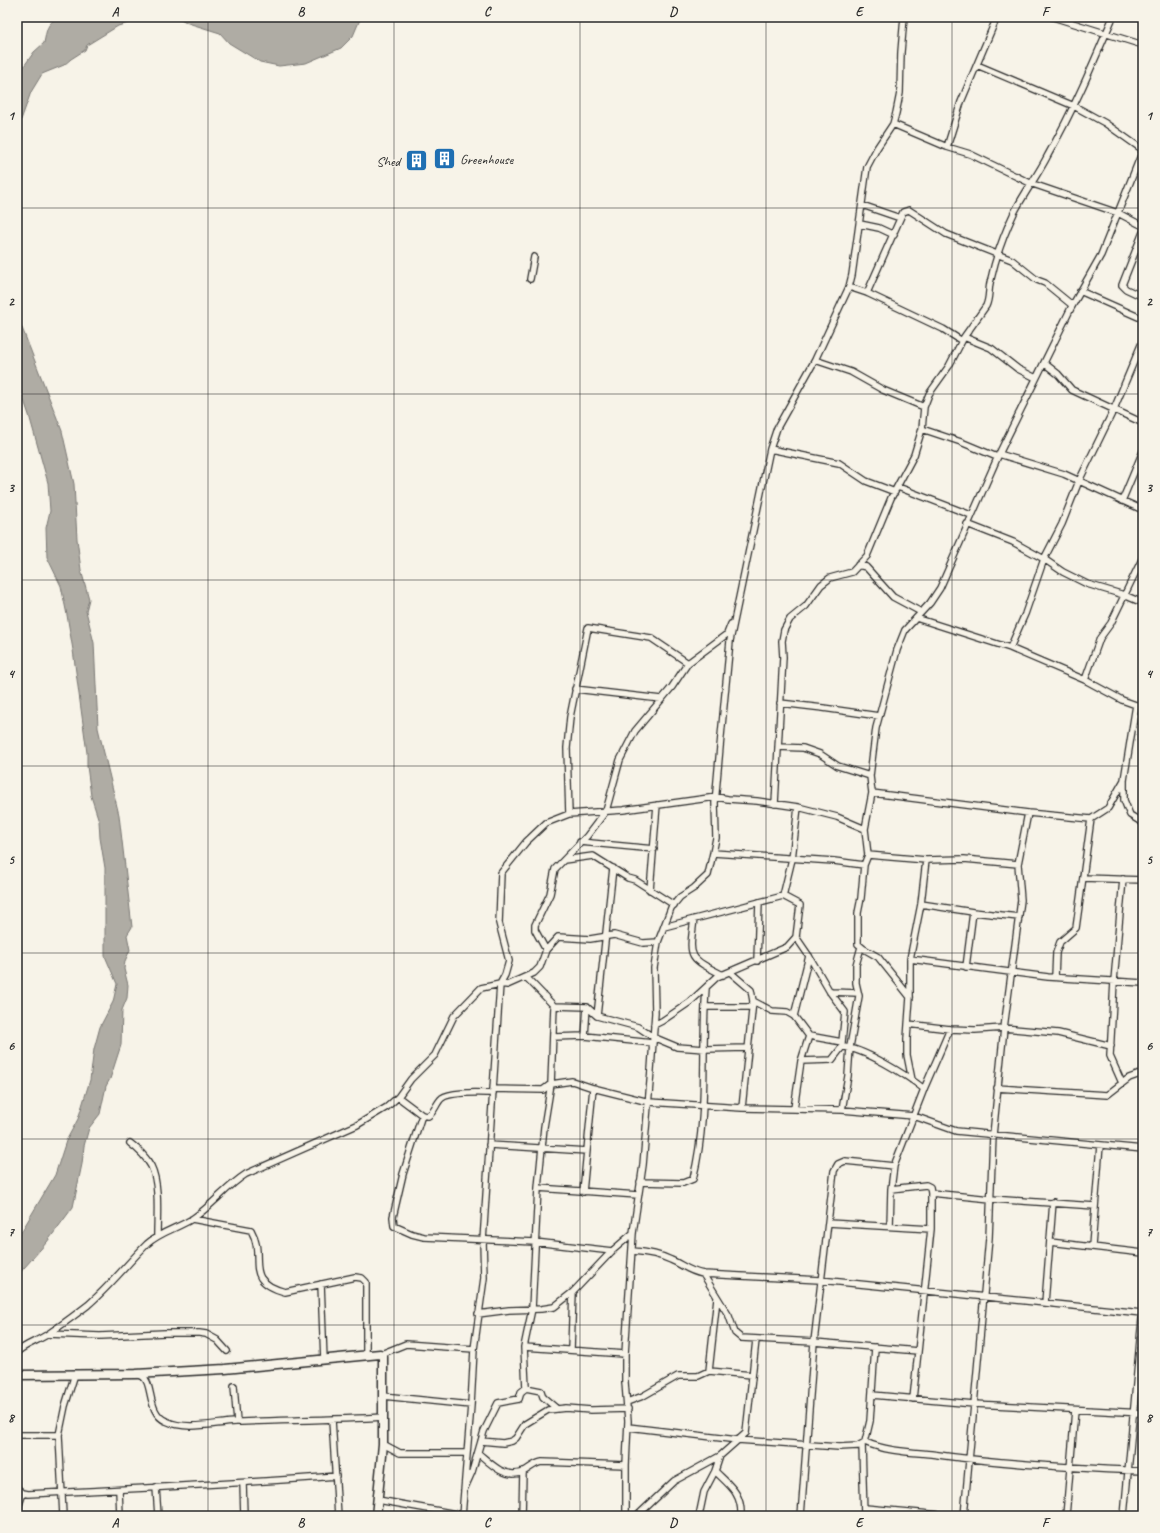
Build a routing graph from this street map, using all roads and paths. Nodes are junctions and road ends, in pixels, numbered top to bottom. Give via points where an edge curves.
1 (904, 17) edge
2 (997, 17) edge
3 (1053, 17) edge
4 (1112, 17) edge
5 (1106, 33) junction
6 (1143, 45) edge
7 (977, 65) junction
8 (1074, 106) junction
9 (893, 124) junction
10 (947, 147) junction
11 (1143, 150) edge
12 (1030, 183) junction
13 (862, 205) junction
14 (1118, 213) junction
15 (900, 218) junction
16 (860, 224) junction
17 (1143, 226) edge
18 (1143, 232) edge
19 (894, 235) junction
20 (998, 253) junction
21 (534, 257) dead end
22 (530, 279) dead end
23 (849, 287) junction
24 (1080, 290) junction
25 (867, 293) junction
26 (1143, 297) edge
27 (1072, 305) junction
28 (1143, 319) edge
29 (963, 339) junction
30 (1143, 340) edge
31 (815, 360) junction
32 (1044, 363) junction
33 (1036, 378) junction
34 (924, 407) junction
35 (1114, 409) junction
36 (1143, 423) edge
37 (922, 429) junction
38 (770, 449) junction
39 (1143, 451) edge
40 (998, 456) junction
41 (1079, 481) junction
42 (896, 489) junction
43 (1122, 501) junction
44 (1143, 510) edge
45 (972, 515) junction
46 (967, 524) junction
47 (1143, 556) edge
48 (1044, 559) junction
49 (858, 565) junction
50 (1124, 595) junction
51 (1143, 603) edge
52 (921, 612) junction
53 (736, 613) junction
54 (916, 618) junction
55 (1010, 648) junction
56 (688, 663) junction
57 (1084, 680) junction
58 (575, 689) junction
59 (661, 699) junction
60 (780, 703) junction
61 (1136, 705) junction
62 (1143, 706) edge
63 (879, 716) junction
64 (778, 747) junction
65 (870, 776) junction
66 (1124, 780) junction
67 (872, 793) junction
68 (716, 797) junction
69 (775, 804) junction
70 (657, 805) junction
71 (798, 807) junction
72 (606, 811) junction
73 (1028, 813) junction
74 (569, 814) junction
75 (1091, 819) junction
76 (1143, 823) edge
77 (865, 829) junction
78 (580, 842) junction
79 (654, 849) junction
80 (714, 853) junction
81 (868, 855) junction
82 (792, 859) junction
83 (564, 860) junction
84 (926, 860) junction
85 (1018, 864) junction
86 (864, 865) junction
87 (613, 868) junction
88 (1083, 878) junction
89 (1123, 879) junction
90 (1143, 880) edge
91 (650, 890) junction
92 (783, 896) junction
93 (759, 902) junction
94 (921, 904) junction
95 (674, 905) junction
96 (973, 912) junction
97 (1019, 917) junction
98 (694, 919) junction
99 (664, 927) junction
100 (606, 936) junction
101 (796, 937) junction
102 (658, 942) junction
103 (861, 947) junction
104 (546, 950) junction
105 (809, 956) junction
106 (910, 959) junction
107 (757, 961) junction
108 (966, 967) junction
109 (730, 972) junction
110 (1011, 972) junction
111 (723, 975) junction
112 (526, 977) junction
113 (1055, 977) junction
114 (1114, 981) junction
115 (1143, 983) edge
116 (500, 984) junction
117 (706, 988) junction
118 (830, 992) junction
119 (858, 993) junction
120 (910, 997) junction
121 (753, 1004) junction
122 (554, 1006) junction
123 (586, 1007) junction
124 (705, 1007) junction
125 (845, 1012) junction
126 (856, 1014) junction
127 (597, 1016) junction
128 (794, 1016) junction
129 (908, 1024) junction
130 (654, 1025) junction
131 (1004, 1028) junction
132 (950, 1029) junction
133 (585, 1036) junction
134 (809, 1036) junction
135 (553, 1037) junction
136 (653, 1040) junction
137 (842, 1045) junction
138 (1111, 1046) junction
139 (850, 1047) junction
140 (747, 1048) junction
141 (705, 1049) junction
142 (801, 1061) junction
143 (1143, 1073) edge
144 (912, 1080) junction
145 (1122, 1083) junction
146 (551, 1084) junction
147 (593, 1088) junction
148 (997, 1088) junction
149 (924, 1089) junction
150 (493, 1091) junction
151 (398, 1097) junction
152 (648, 1102) junction
153 (704, 1106) junction
154 (742, 1108) junction
155 (794, 1110) junction
156 (842, 1110) junction
157 (422, 1115) junction
158 (914, 1116) junction
159 (993, 1135) junction
160 (130, 1143) dead end
161 (489, 1145) junction
162 (1100, 1145) junction
163 (542, 1148) junction
164 (1143, 1149) edge
165 (587, 1151) junction
166 (894, 1166) junction
167 (640, 1182) junction
168 (538, 1188) junction
169 (891, 1189) junction
170 (583, 1192) junction
171 (931, 1193) junction
172 (638, 1196) junction
173 (991, 1199) junction
174 (1053, 1202) junction
175 (1096, 1206) junction
176 (192, 1219) junction
177 (828, 1223) junction
178 (890, 1226) junction
179 (931, 1229) junction
180 (633, 1233) junction
181 (156, 1236) junction
182 (483, 1241) junction
183 (535, 1242) junction
184 (1050, 1242) junction
185 (1092, 1246) junction
186 (612, 1251) junction
187 (633, 1251) junction
188 (1143, 1252) edge
189 (703, 1274) junction
190 (820, 1280) junction
191 (321, 1284) junction
192 (924, 1291) junction
193 (573, 1292) junction
194 (984, 1297) junction
195 (717, 1298) junction
196 (1045, 1303) junction
197 (532, 1309) junction
198 (1143, 1310) edge
199 (478, 1314) junction
200 (48, 1334) junction
201 (756, 1340) junction
202 (814, 1342) junction
203 (524, 1347) junction
204 (875, 1347) junction
205 (474, 1349) junction
206 (571, 1349) junction
207 (226, 1351) dead end
208 (918, 1351) junction
209 (17, 1352) edge
210 (1141, 1352) edge
211 (366, 1354) junction
212 (381, 1354) junction
213 (625, 1354) junction
214 (324, 1360) junction
215 (710, 1371) junction
216 (75, 1374) junction
217 (136, 1374) junction
218 (17, 1375) edge
219 (752, 1375) junction
220 (234, 1386) dead end
221 (526, 1388) junction
222 (872, 1395) junction
223 (383, 1396) junction
224 (913, 1399) junction
225 (627, 1402) junction
226 (974, 1404) junction
227 (471, 1405) junction
228 (556, 1408) junction
229 (628, 1409) junction
230 (1075, 1410) junction
231 (1133, 1413) junction
232 (1143, 1413) edge
233 (383, 1417) junction
234 (332, 1420) junction
235 (237, 1422) junction
236 (628, 1427) junction
237 (17, 1435) edge
238 (59, 1435) junction
239 (738, 1440) junction
240 (481, 1441) junction
241 (864, 1443) junction
242 (383, 1444) junction
243 (806, 1444) junction
244 (478, 1453) junction
245 (467, 1454) junction
246 (720, 1456) junction
247 (969, 1460) junction
248 (626, 1465) junction
249 (1070, 1468) junction
250 (523, 1471) junction
251 (715, 1471) junction
252 (1128, 1471) junction
253 (1143, 1471) edge
254 (336, 1476) junction
255 (243, 1483) junction
256 (156, 1487) junction
257 (17, 1488) edge
258 (119, 1490) junction
259 (462, 1492) junction
260 (23, 1493) junction
261 (62, 1493) junction
262 (378, 1500) junction
263 (865, 1508) junction
264 (17, 1511) edge
265 (462, 1515) edge
266 (63, 1516) edge
267 (120, 1516) edge
268 (158, 1516) edge
269 (244, 1516) edge
270 (338, 1516) edge
271 (376, 1516) edge
272 (503, 1516) edge
273 (522, 1516) edge
274 (626, 1516) edge
275 (637, 1516) edge
276 (699, 1516) edge
277 (741, 1516) edge
278 (801, 1516) edge
279 (865, 1516) edge
280 (952, 1516) edge
281 (964, 1516) edge
282 (1066, 1516) edge
283 (1124, 1516) edge

1 - 9 street via 900,93
2 - 7 street
3 - 5 street
4 - 5 street
5 - 6 street
5 - 8 street
7 - 8 street
7 - 10 street via 961,102
8 - 11 street via 1105,123
8 - 12 street via 1048,156
9 - 10 street
9 - 13 street via 867,168
10 - 12 street via 970,154
11 - 14 street
12 - 14 street
12 - 20 street via 1014,213
13 - 15 street
13 - 16 street
14 - 17 street
14 - 24 street via 1101,255
15 - 19 street
15 - 20 street via 903,212 909,210 946,234
16 - 19 street via 879,228
16 - 23 street
18 - 26 street via 1122,285
19 - 25 street
20 - 27 street via 1045,283
20 - 29 street via 990,282 988,302
21 - 22 street
23 - 25 street
23 - 31 street
24 - 27 street
24 - 28 street
25 - 29 street
27 - 32 street
29 - 33 street via 991,348 1018,369
29 - 34 street via 949,366 929,394
30 - 35 street
31 - 34 street via 851,372 883,390
31 - 38 street via 777,428
32 - 33 street
32 - 35 street via 1072,390
33 - 40 street
34 - 37 street
35 - 36 street
35 - 41 street
37 - 40 street
37 - 42 street via 914,455
38 - 42 street via 839,464 866,481
38 - 53 street
39 - 43 street
40 - 41 street via 1064,474
40 - 45 street
41 - 43 street
41 - 48 street via 1062,524
42 - 45 street
42 - 49 street via 867,556
43 - 44 street
45 - 46 street
46 - 48 street via 1013,542
46 - 52 street via 940,588
47 - 50 street
48 - 50 street via 1088,584
48 - 55 street
49 - 52 street via 866,567 893,597
49 - 60 street via 852,572 830,578 821,585 806,606 790,619 782,641
50 - 51 street
50 - 57 street via 1111,623 1100,638
52 - 54 street
53 - 56 street via 727,634
53 - 68 street via 730,641
54 - 55 street
54 - 63 street via 905,630 897,650
55 - 57 street
56 - 58 street via 651,638 588,628
56 - 59 street
57 - 61 street
58 - 59 street
58 - 74 street via 567,748
59 - 72 street via 634,731 627,744
60 - 63 street
60 - 64 street
61 - 62 street
61 - 66 street
63 - 65 street
64 - 65 street via 803,748 820,754 838,766
64 - 69 street
65 - 67 street
66 - 75 street via 1108,808
66 - 76 street via 1124,800 1130,815
67 - 73 street
67 - 77 street
68 - 69 street
68 - 70 street
68 - 80 street
69 - 71 street
70 - 72 street
70 - 79 street
71 - 77 street via 837,817
71 - 82 street
72 - 74 street
72 - 78 street via 597,825
73 - 75 street
73 - 85 street
74 - 116 street via 541,827 501,873 499,923 509,960
75 - 88 street
77 - 81 street
78 - 79 street
78 - 83 street
79 - 91 street
80 - 82 street
80 - 95 street via 708,875 680,897
81 - 84 street
81 - 86 street
82 - 86 street
82 - 92 street
83 - 87 street via 593,856
83 - 104 street via 555,869 550,894 535,925 535,930
84 - 85 street via 964,859
84 - 94 street
85 - 97 street via 1021,900
86 - 103 street via 858,912 858,944
87 - 91 street
87 - 100 street
88 - 89 street
88 - 113 street via 1076,928 1060,942 1056,953
89 - 90 street
89 - 114 street
91 - 95 street
92 - 93 street
92 - 101 street via 800,905
93 - 98 street
93 - 107 street
94 - 96 street
94 - 106 street
95 - 99 street
96 - 97 street
96 - 108 street
97 - 110 street
98 - 99 street
98 - 111 street via 690,949 700,963
99 - 102 street
100 - 102 street via 623,936 643,943
100 - 104 street via 590,939 558,937
100 - 127 street
101 - 105 street
101 - 107 street via 787,947
102 - 130 street via 654,968
103 - 119 street via 856,965
103 - 120 street via 878,958
104 - 112 street via 540,967
105 - 118 street
105 - 128 street
106 - 108 street
106 - 120 street
107 - 109 street
108 - 110 street
109 - 111 street
109 - 121 street via 751,990
110 - 113 street
110 - 131 street
111 - 117 street via 717,977
112 - 116 street via 507,986
112 - 122 street
113 - 114 street
114 - 115 street
114 - 138 street
116 - 150 street
116 - 151 street via 482,988 454,1016 435,1055 411,1079
117 - 124 street
117 - 130 street via 662,1022
118 - 119 street
118 - 125 street
119 - 126 street
120 - 129 street
121 - 124 street
121 - 128 street
121 - 140 street
122 - 123 street
122 - 135 street
123 - 127 street
123 - 133 street
124 - 141 street
125 - 126 street
125 - 137 street
126 - 139 street
127 - 136 street via 638,1027
128 - 134 street
129 - 132 street
129 - 144 street via 907,1055
130 - 136 street
131 - 132 street
131 - 138 street via 1058,1033
131 - 148 street
132 - 149 street
133 - 135 street
133 - 136 street
134 - 137 street
134 - 142 street
135 - 146 street
136 - 141 street via 677,1047
136 - 152 street
137 - 139 street
137 - 142 street via 832,1060
138 - 145 street via 1110,1056
139 - 144 street
139 - 156 street
140 - 141 street
140 - 154 street
141 - 153 street
142 - 155 street
143 - 145 street
144 - 149 street
145 - 148 street via 1107,1095
146 - 147 street via 572,1081
146 - 150 street via 542,1090
146 - 163 street
147 - 152 street
147 - 165 street
148 - 159 street
149 - 158 street
150 - 157 street via 443,1097 428,1116
150 - 161 street
151 - 157 street
151 - 176 street via 387,1107 357,1125 246,1174 233,1182
152 - 153 street
152 - 167 street
153 - 154 street
153 - 167 street via 693,1179 683,1183
154 - 155 street
155 - 156 street
156 - 158 street
157 - 182 street via 403,1174 393,1218 394,1226 424,1237
158 - 159 street via 956,1132
158 - 166 street
159 - 162 street
159 - 173 street
160 - 181 street via 146,1158 154,1174 157,1196
161 - 163 street
161 - 182 street
162 - 164 street
162 - 175 street
163 - 165 street
163 - 168 street
165 - 170 street
166 - 169 street
166 - 177 street via 849,1161 838,1164 834,1171
167 - 172 street
168 - 170 street
168 - 183 street
169 - 171 street via 926,1185 930,1187
169 - 178 street
170 - 172 street
171 - 173 street
171 - 179 street
172 - 180 street
173 - 174 street
173 - 194 street
174 - 175 street
174 - 184 street
175 - 185 street
176 - 181 street
176 - 191 street via 251,1230 255,1238 257,1270 266,1286 285,1292
177 - 178 street
177 - 190 street
178 - 179 street
179 - 192 street
180 - 186 street
180 - 187 street
181 - 200 street via 107,1288
182 - 183 street
182 - 199 street via 484,1278
183 - 186 street
183 - 197 street
184 - 185 street
184 - 196 street
185 - 188 street
186 - 193 street
187 - 189 street via 671,1260
187 - 213 street
189 - 190 street
189 - 195 street
190 - 192 street
190 - 202 street
191 - 211 street via 355,1277 366,1282
191 - 214 street
192 - 194 street
192 - 208 street
193 - 197 street via 554,1306
193 - 206 street
194 - 196 street
194 - 226 street
195 - 201 street via 729,1316 735,1333 741,1338
195 - 215 street
196 - 198 street
197 - 199 street
197 - 203 street
198 - 210 street
199 - 205 street
200 - 207 street via 100,1336 199,1333 217,1340
200 - 209 street
201 - 202 street
201 - 219 street
202 - 204 street
202 - 243 street
203 - 206 street
203 - 221 street
204 - 208 street
204 - 222 street
205 - 212 street via 406,1344
205 - 227 street
206 - 213 street
208 - 224 street
210 - 231 street
211 - 212 street
211 - 214 street
212 - 223 street
213 - 225 street
214 - 217 street
215 - 219 street
215 - 225 street via 698,1376 678,1376
216 - 217 street
216 - 218 street
216 - 238 street
217 - 235 street via 148,1381 156,1413 165,1421 188,1426
219 - 239 street via 746,1432
220 - 235 street
221 - 228 street via 541,1390 543,1397
221 - 240 street via 521,1392 519,1399 498,1403
222 - 224 street
222 - 241 street via 870,1421
223 - 227 street
223 - 233 street
224 - 226 street
225 - 229 street
226 - 230 street
226 - 247 street
227 - 245 street
228 - 229 street
228 - 240 street via 525,1424 512,1441
229 - 236 street
230 - 231 street
230 - 249 street
231 - 232 street
231 - 252 street
233 - 234 street
233 - 242 street
234 - 235 street
234 - 254 street
236 - 239 street
236 - 248 street
237 - 238 street
238 - 261 street
239 - 243 street
239 - 246 street
240 - 244 street
241 - 243 street via 846,1447
241 - 247 street
241 - 263 street
242 - 245 street via 400,1454
242 - 262 street
243 - 278 street
244 - 250 street via 497,1469 509,1474
244 - 259 street via 469,1482
245 - 259 street
246 - 251 street
246 - 275 street via 674,1481
247 - 249 street
247 - 281 street
248 - 250 street via 542,1462
248 - 274 street
249 - 252 street
249 - 282 street
250 - 273 street
251 - 276 street via 704,1492
251 - 277 street via 738,1495 742,1507
252 - 253 street
252 - 283 street
254 - 255 street
254 - 270 street
255 - 256 street
255 - 269 street
256 - 258 street
256 - 268 street
257 - 260 street
258 - 261 street
258 - 267 street
259 - 265 street
260 - 261 street
260 - 264 street
261 - 266 street
262 - 265 street
262 - 271 street
263 - 279 street
263 - 280 street
265 - 272 street

